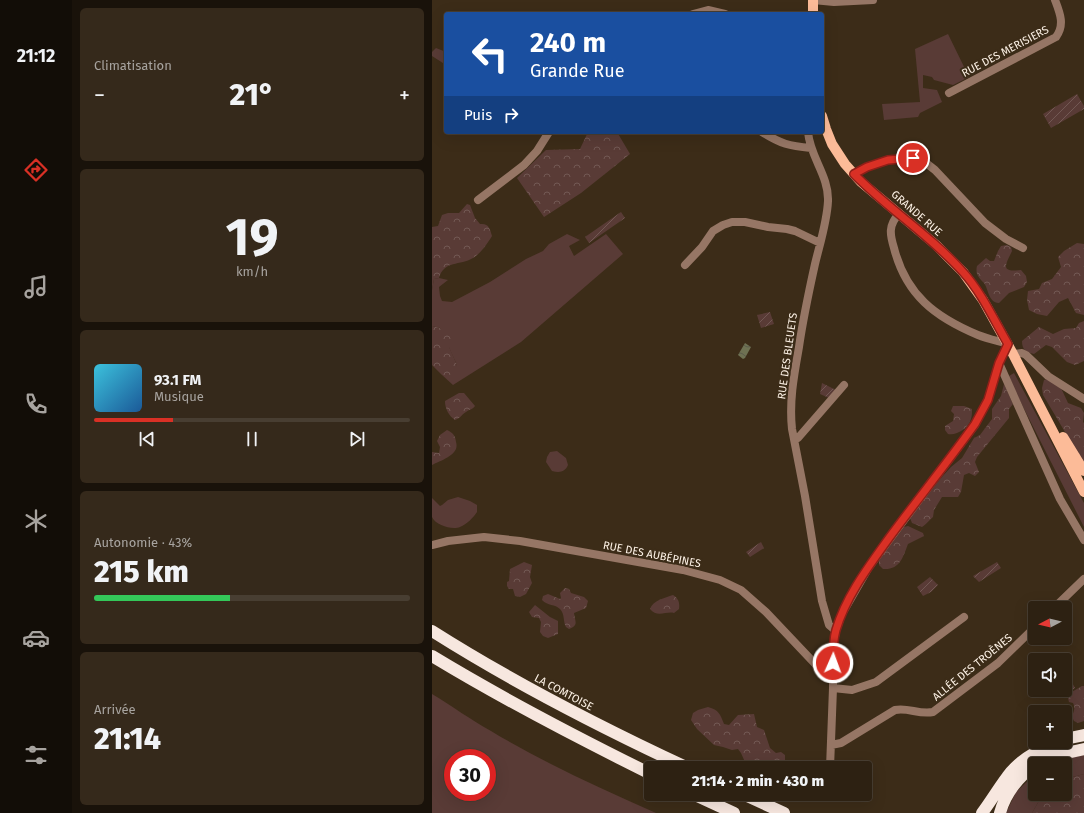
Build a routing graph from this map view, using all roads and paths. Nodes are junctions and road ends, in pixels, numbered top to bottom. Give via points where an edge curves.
1 (813, 0) edge
2 (873, 0) edge
3 (1055, 0) edge
4 (700, 12) edge
5 (716, 12) edge
6 (813, 12) edge
7 (949, 92) dead end
8 (824, 122) edge
9 (548, 134) edge
10 (765, 134) edge
11 (808, 134) edge
12 (810, 148) junction
13 (854, 174) junction
14 (478, 200) dead end
15 (899, 214) junction
16 (820, 243) junction
17 (1023, 248) dead end
18 (685, 265) dead end
19 (1008, 344) junction
20 (1013, 354) junction
21 (999, 363) junction
22 (844, 385) dead end
23 (1084, 399) edge
24 (1060, 437) junction
25 (794, 439) junction
26 (1084, 470) edge
27 (1084, 492) edge
28 (1084, 540) edge
29 (432, 545) edge
30 (1084, 579) edge
31 (1061, 601) edge
32 (964, 617) dead end
33 (432, 631) edge
34 (836, 631) junction
35 (1028, 634) edge
36 (432, 656) edge
37 (833, 674) junction
38 (833, 688) junction
39 (1084, 735) edge
40 (1072, 738) edge
41 (831, 745) junction
42 (1041, 749) edge
43 (1084, 749) edge
44 (1051, 757) edge
45 (674, 761) edge
46 (830, 761) edge
47 (644, 770) edge
48 (1028, 771) edge
49 (708, 801) edge
50 (758, 801) edge
51 (771, 807) junction
52 (734, 813) edge
53 (784, 813) edge
54 (791, 813) edge
55 (982, 813) edge
56 (1000, 813) edge

1 - 2 street
1 - 6 main road
3 - 7 street, RUE DES MERISIERS via 1062,21 1062,28 1056,37
4 - 5 street
8 - 13 main road, GRANDE RUE via 832,144
9 - 14 street via 524,165
10 - 12 street via 781,143
11 - 12 street, RUE DES BLEUETS
12 - 16 street, RUE DES BLEUETS via 823,175 828,200
13 - 15 main road, GRANDE RUE
13 - 17 street via 888,160 913,158 926,163 985,223
15 - 19 main road, GRANDE RUE via 963,272 983,300
15 - 19 street via 891,225 892,239 900,268 915,294 922,302 948,319 978,335
16 - 18 street via 787,229 732,222 713,231
16 - 25 street, RUE DES BLEUETS via 791,391
19 - 20 main road, GRANDE RUE
19 - 21 street
20 - 23 street via 1026,354 1048,376
20 - 24 main road, GRANDE RUE
21 - 28 street via 1060,499
21 - 34 street via 988,400 975,424 869,567 848,602
22 - 25 street via 798,438
24 - 26 main road
24 - 27 main road
25 - 34 street, RUE DES BLEUETS via 822,601 829,625
29 - 37 street, RUE DES AUBÉPINES via 484,538 520,541 683,570 720,580 741,590 766,612 819,668
30 - 31 street
32 - 38 street via 876,682 852,690
33 - 45 highway, LA COMTOISE via 508,677
34 - 37 street
35 - 41 street, ALLÉE DES TROÈNES via 998,662 933,712 895,710 841,743
36 - 47 highway via 547,722
37 - 38 street
38 - 41 street
39 - 40 highway
41 - 46 street
42 - 55 highway via 1007,776
43 - 44 highway
48 - 56 highway via 1012,787
49 - 52 highway
50 - 51 highway
51 - 53 highway
51 - 54 highway

